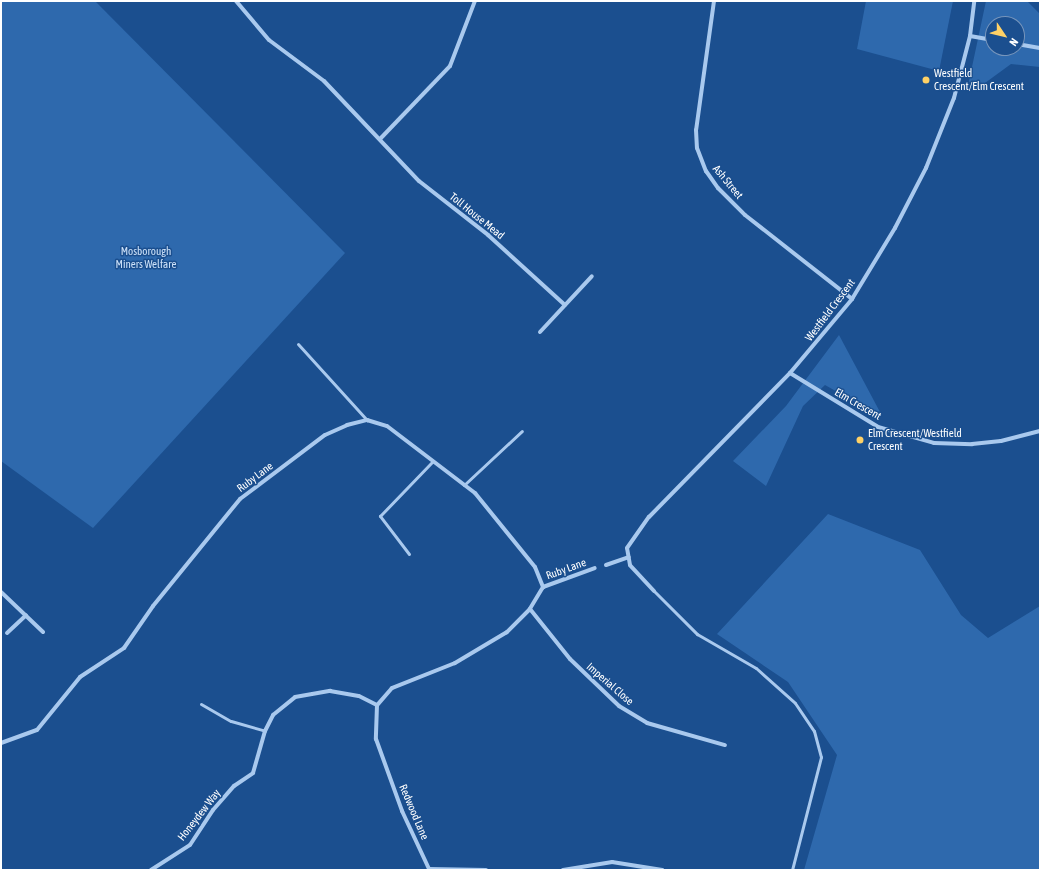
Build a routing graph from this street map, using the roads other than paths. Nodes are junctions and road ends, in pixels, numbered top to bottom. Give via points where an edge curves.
1 (236, 1) edge
2 (475, 1) edge
3 (714, 1) edge
4 (974, 1) edge
5 (970, 36) junction
6 (985, 39) edge
7 (1025, 45) edge
8 (1040, 48) edge
9 (380, 139) junction
10 (592, 276) dead end
11 (852, 299) junction
12 (565, 305) junction
13 (540, 332) dead end
14 (298, 344) dead end
15 (790, 373) junction
16 (367, 420) junction
17 (522, 431) dead end
18 (1040, 431) edge
19 (433, 461) junction
20 (464, 485) junction
21 (409, 554) dead end
22 (629, 557) junction
23 (606, 565) dead end
24 (595, 568) dead end
25 (543, 587) junction
26 (654, 591) joint
27 (1, 592) edge
28 (530, 609) junction
29 (26, 615) junction
30 (7, 632) dead end
31 (43, 632) dead end
32 (201, 704) dead end
33 (377, 705) junction
34 (265, 731) junction
35 (1, 744) edge
36 (726, 745) dead end
37 (428, 869) edge
38 (151, 870) edge
39 (486, 870) edge
40 (563, 870) edge
41 (662, 870) edge
42 (792, 870) edge

1 - 9 street, Toll House Mead via 269,40 324,81
2 - 9 street via 450,66
3 - 11 street, Ash Street via 696,130 697,148 706,171 718,188 744,214
4 - 5 street, Westfield Crescent
5 - 6 street
5 - 11 street, Westfield Crescent via 954,98 926,168 895,228
7 - 8 street
9 - 12 street, Toll House Mead via 419,181 488,235
10 - 12 street
11 - 15 street, Westfield Crescent
12 - 13 street
14 - 16 lane
15 - 18 street, Elm Crescent via 878,427 934,443 979,443
15 - 22 street, Westfield Crescent via 646,522 627,548
16 - 19 street, Ruby Lane via 387,426
16 - 35 street, Ruby Lane via 347,425 325,435 240,499 153,606 124,648 80,677 37,730
17 - 20 lane
19 - 20 street, Ruby Lane
19 - 21 lane via 380,516
20 - 25 street, Ruby Lane via 475,493 535,567
22 - 23 street
22 - 26 street via 630,565
24 - 25 street, Ruby Lane
25 - 28 street, Ruby Lane
26 - 42 lane via 696,634 756,668 795,703 814,731 822,757
27 - 29 street
28 - 33 street, Ruby Lane via 507,632 455,663 392,688
28 - 36 street, Imperial Close via 570,659 619,706 647,723
29 - 30 street
29 - 31 street
32 - 34 lane via 231,721
33 - 34 street, Honeydew Way via 359,696 330,691 294,697 273,715
33 - 37 street, Redwood Lane via 376,739 402,811
34 - 38 street, Honeydew Way via 253,773 234,786 213,810 190,845
37 - 39 street, Redwood Lane
40 - 41 street via 612,862

